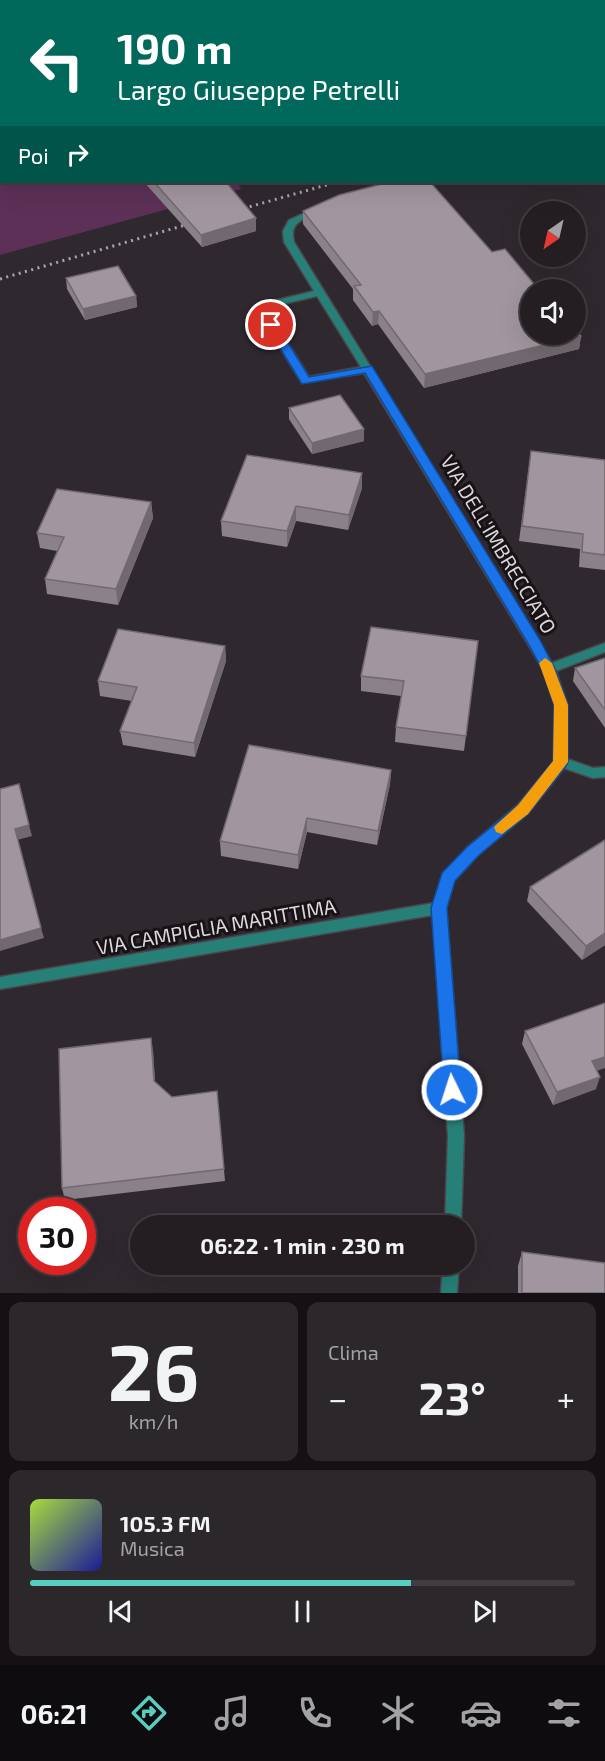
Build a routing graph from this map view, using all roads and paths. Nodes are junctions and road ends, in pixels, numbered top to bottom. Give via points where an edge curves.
1 (331, 206) edge
2 (318, 293) junction
3 (368, 369) junction
4 (605, 647) edge
5 (549, 669) junction
6 (561, 762) junction
7 (605, 772) edge
8 (439, 908) junction
9 (0, 983) edge
10 (453, 1215) edge
11 (450, 1275) edge
12 (449, 1293) edge

1 - 2 street, VIA DELL'IMBRECCIATO via 298,218 287,231 289,242
2 - 3 street, VIA DELL'IMBRECCIATO
2 - 3 street via 260,306 306,381
3 - 5 street, VIA DELL'IMBRECCIATO
4 - 5 street
5 - 6 street, VIA DELL'IMBRECCIATO via 561,705
6 - 7 street via 593,773
6 - 8 street via 523,809 448,878
8 - 9 street, VIA CAMPIGLIA MARITTIMA
8 - 10 street via 456,1136
11 - 12 street

